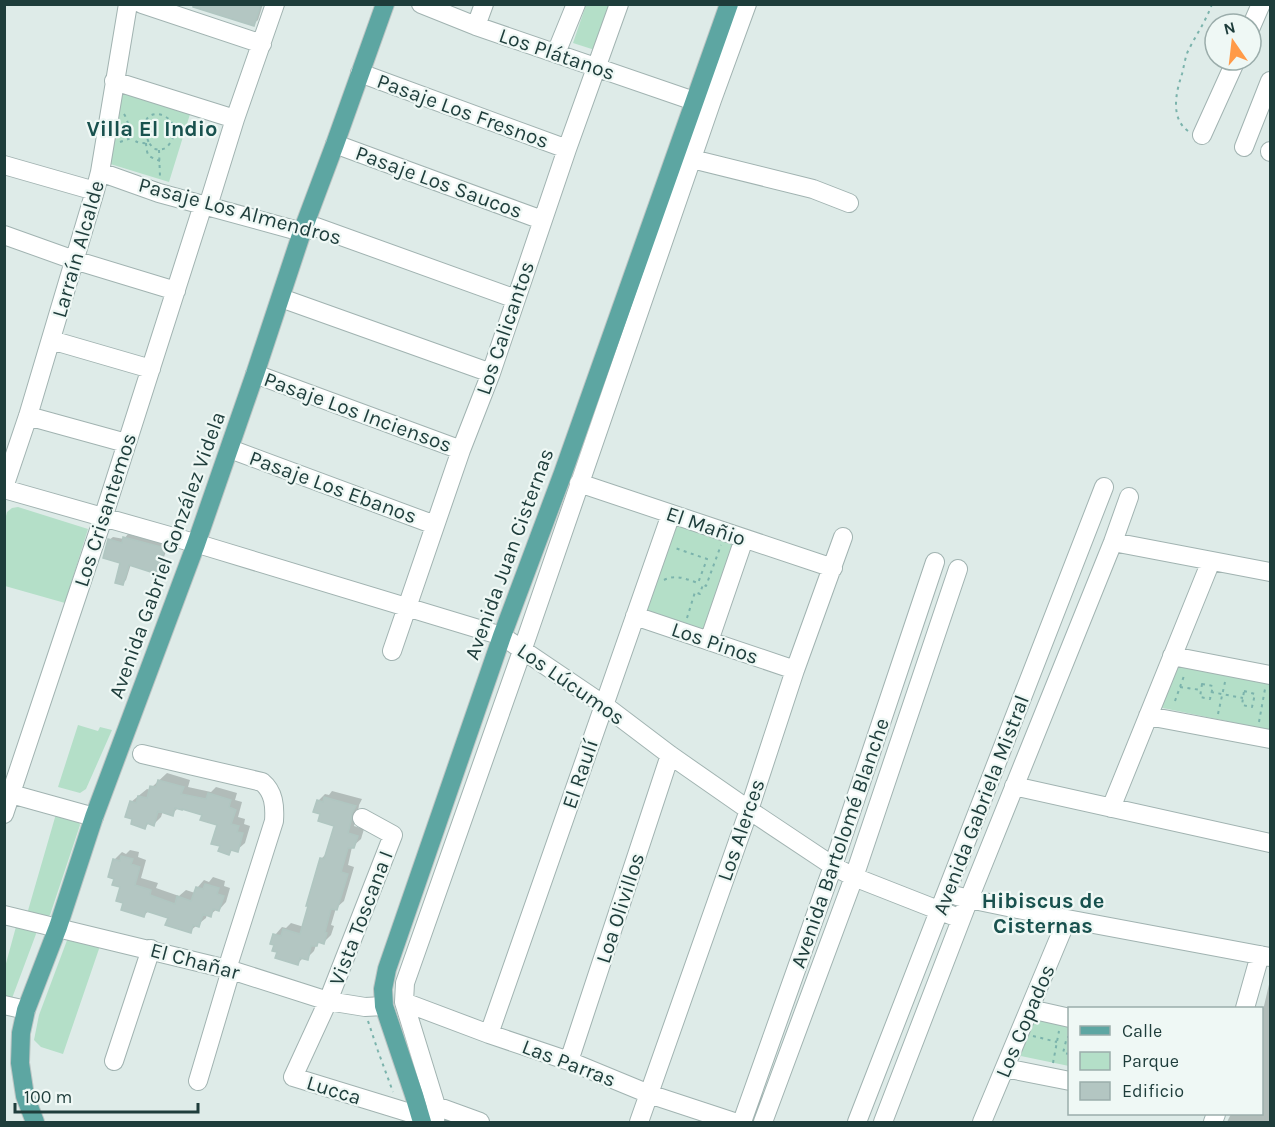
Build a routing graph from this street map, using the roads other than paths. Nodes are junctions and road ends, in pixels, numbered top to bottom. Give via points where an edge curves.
1 (128, 4) edge
2 (142, 4) edge
3 (275, 4) edge
4 (385, 4) edge
5 (421, 4) edge
6 (484, 4) edge
7 (576, 4) edge
8 (619, 4) edge
9 (729, 4) edge
10 (747, 4) edge
11 (476, 26) junction
12 (261, 44) junction
13 (556, 53) junction
14 (597, 68) junction
15 (1231, 72) edge
16 (360, 73) junction
17 (114, 81) junction
18 (1270, 81) edge
19 (693, 101) junction
20 (235, 119) junction
21 (1202, 135) dead end
22 (335, 144) junction
23 (1244, 147) dead end
24 (567, 149) junction
25 (692, 159) junction
26 (4, 165) edge
27 (100, 172) junction
28 (95, 191) junction
29 (849, 202) dead end
30 (206, 205) junction
31 (542, 220) junction
32 (302, 232) junction
33 (4, 235) edge
34 (74, 260) junction
35 (176, 291) junction
36 (280, 298) junction
37 (516, 299) junction
38 (51, 340) junction
39 (151, 369) junction
40 (491, 373) junction
41 (255, 374) junction
42 (28, 416) junction
43 (126, 443) junction
44 (230, 449) junction
45 (461, 450) junction
46 (579, 483) junction
47 (1104, 487) dead end
48 (4, 488) edge
49 (1129, 497) dead end
50 (671, 514) junction
51 (103, 518) junction
52 (435, 525) junction
53 (843, 537) dead end
54 (744, 538) junction
55 (1113, 542) junction
56 (196, 544) junction
57 (1211, 561) junction
58 (935, 562) dead end
59 (833, 568) junction
60 (958, 569) dead end
61 (1270, 572) edge
62 (408, 608) junction
63 (635, 616) junction
64 (502, 636) junction
65 (709, 641) junction
66 (392, 651) dead end
67 (522, 651) junction
68 (1172, 656) junction
69 (795, 670) junction
70 (1269, 675) edge
71 (604, 705) junction
72 (1148, 716) junction
73 (1263, 738) edge
74 (142, 754) dead end
75 (670, 755) junction
76 (1014, 786) junction
77 (8, 793) edge
78 (1111, 808) junction
79 (749, 810) junction
80 (4, 814) edge
81 (94, 817) junction
82 (362, 818) dead end
83 (1270, 843) edge
84 (833, 866) junction
85 (854, 877) junction
86 (948, 892) junction
87 (969, 899) junction
88 (940, 912) junction
89 (4, 915) edge
90 (1067, 919) junction
91 (961, 920) junction
92 (58, 927) junction
93 (151, 949) junction
94 (1265, 956) edge
95 (229, 969) junction
96 (328, 1000) junction
97 (404, 1002) junction
98 (4, 1005) edge
99 (384, 1006) junction
100 (1245, 1007) edge
101 (1030, 1009) junction
102 (26, 1010) junction
103 (1066, 1017) edge
104 (489, 1034) junction
105 (114, 1061) dead end
106 (569, 1061) junction
107 (1005, 1068) junction
108 (198, 1081) dead end
109 (1068, 1081) edge
110 (649, 1094) junction
111 (428, 1117) edge
112 (35, 1122) edge
113 (480, 1122) edge
114 (639, 1122) edge
115 (734, 1122) edge
116 (742, 1122) edge
117 (763, 1122) edge
118 (857, 1122) edge
119 (883, 1122) edge
120 (982, 1122) edge

1 - 17 street, Larraín Alcalde
2 - 12 street
3 - 12 street, Los Crisantemos
4 - 16 main road, Avenida Gabriel González Videla
5 - 11 street, Los Plátanos
6 - 11 street
7 - 13 street
8 - 14 street, Los Calicantos
9 - 19 main road, Avenida Juan Cisternas
10 - 25 street, Avenida Juan Cisternas
11 - 13 street, Los Plátanos
12 - 20 street, Los Crisantemos
13 - 14 street, Los Plátanos
14 - 19 street, Los Plátanos
14 - 24 street, Los Calicantos
15 - 21 street
16 - 22 main road, Avenida Gabriel González Videla
16 - 24 street, Pasaje Los Fresnos
17 - 20 street
17 - 27 street, Larraín Alcalde
18 - 23 street
19 - 64 main road, Avenida Juan Cisternas
20 - 30 street, Los Crisantemos
22 - 31 street, Pasaje Los Saucos
22 - 32 main road, Avenida Gabriel González Videla
24 - 31 street, Los Calicantos
25 - 29 street via 813,189
25 - 46 street, Avenida Juan Cisternas
26 - 28 street
27 - 28 street, Larraín Alcalde
27 - 30 street, Pasaje Los Almendros
28 - 34 street, Larraín Alcalde
30 - 32 street, Pasaje Los Almendros
30 - 35 street, Los Crisantemos
31 - 37 street, Los Calicantos
32 - 36 main road, Avenida Gabriel González Videla
32 - 37 street, Pasaje Los Almendros via 316,227
33 - 34 street
34 - 35 street
34 - 38 street, Larraín Alcalde
35 - 39 street, Los Crisantemos
36 - 40 street
36 - 41 main road, Avenida Gabriel González Videla
37 - 40 street, Los Calicantos
38 - 39 street
38 - 42 street, Larraín Alcalde
39 - 43 street, Los Crisantemos
40 - 45 street, Los Calicantos
41 - 44 main road, Avenida Gabriel González Videla
41 - 45 street, Pasaje Los Inciensos
42 - 43 street
42 - 48 street, Larraín Alcalde
43 - 51 street, Los Crisantemos
44 - 52 street, Pasaje Los Ebanos
44 - 56 main road, Avenida Gabriel González Videla
45 - 52 street, Los Calicantos
46 - 50 street, El Mañio
46 - 67 street, Avenida Juan Cisternas
47 - 86 street, Avenida Gabriela Mistral
48 - 51 street, Los Lúcumos
49 - 55 street, Avenida Gabriela Mistral
50 - 54 street, El Mañio
50 - 63 street, El Raulí
51 - 56 street, Los Lúcumos
51 - 77 street, Los Crisantemos
52 - 62 street, Los Calicantos
53 - 59 street, Los Alerces
54 - 59 street, El Mañio
54 - 65 street
55 - 57 street
55 - 76 street, Avenida Gabriela Mistral
56 - 62 street, Los Lúcumos
56 - 81 main road, Avenida Gabriel González Videla
57 - 61 street
57 - 68 street
58 - 84 street, Avenida Bartolomé Blanche
59 - 69 street, Los Alerces
60 - 85 street, Avenida Bartolomé Blanche
62 - 64 street, Los Lúcumos
62 - 66 street, Los Calicantos
63 - 65 street, Los Pinos
63 - 71 street, El Raulí
64 - 67 street, Los Lúcumos
64 - 99 main road, Avenida Juan Cisternas via 387,969
65 - 69 street, Los Pinos
67 - 71 street, Los Lúcumos
67 - 97 street, Avenida Juan Cisternas via 405,983
68 - 70 street
68 - 72 street
69 - 79 street, Los Alerces
71 - 75 street, Los Lúcumos
71 - 104 street, El Raulí
72 - 73 street
72 - 78 street
74 - 95 street via 262,782 269,788 275,807 274,821
75 - 79 street, Los Lúcumos
75 - 106 street, Loa Olivillos
76 - 78 street
76 - 87 street, Avenida Gabriela Mistral
77 - 80 street, Los Crisantemos
77 - 81 street
78 - 83 street
79 - 84 street, Los Lúcumos
79 - 110 street, Los Alerces
81 - 92 main road, Avenida Gabriel González Videla
82 - 96 street, Vista Toscana I via 393,835
84 - 85 street, Los Lúcumos
84 - 116 street, Avenida Bartolomé Blanche
85 - 88 street, Los Lúcumos
85 - 117 street, Avenida Bartolomé Blanche
86 - 87 street
86 - 88 street, Avenida Gabriela Mistral
87 - 90 street
87 - 91 street, Avenida Gabriela Mistral
88 - 91 street, Los Lúcumos
88 - 118 street, Avenida Gabriela Mistral
89 - 92 street, El Chañar
90 - 94 street
90 - 101 street, Los Copados
91 - 119 street, Avenida Gabriela Mistral
92 - 93 street, El Chañar
92 - 102 main road, Avenida Gabriel González Videla
93 - 95 street, El Chañar
93 - 105 street
94 - 100 street
95 - 96 street, El Chañar
95 - 108 street
96 - 99 street, El Chañar via 365,1007
96 - 111 street, Lucca via 293,1077
97 - 104 street, Las Parras
97 - 111 street, Avenida Juan Cisternas
98 - 102 street
99 - 111 main road, Avenida Juan Cisternas
101 - 103 street
101 - 107 street, Los Copados
102 - 112 main road, Avenida Gabriel González Videla via 20,1063 25,1095
104 - 106 street, Las Parras
106 - 110 street, Las Parras
107 - 109 street
107 - 120 street, Los Copados
110 - 114 street, Los Alerces
110 - 115 street, Las Parras
111 - 113 street

